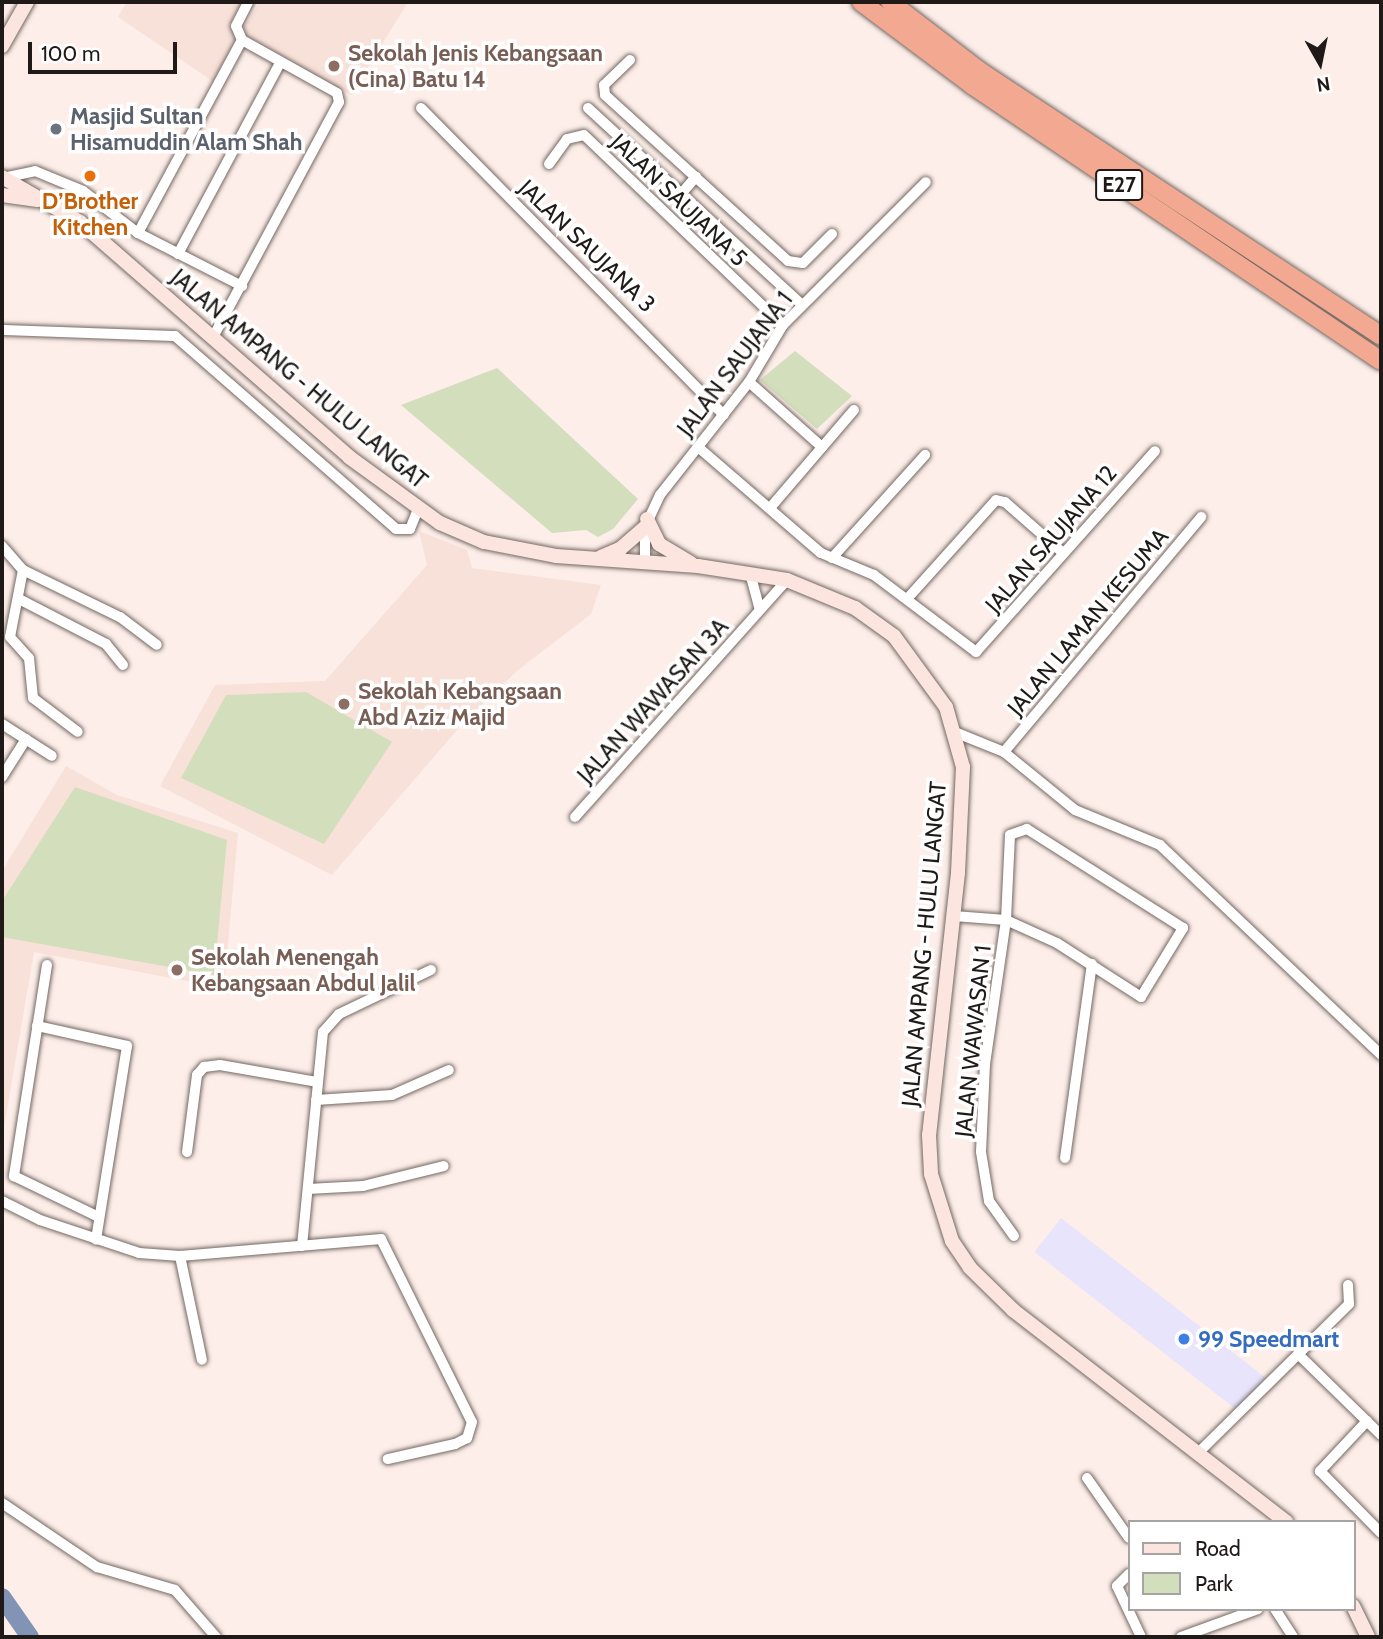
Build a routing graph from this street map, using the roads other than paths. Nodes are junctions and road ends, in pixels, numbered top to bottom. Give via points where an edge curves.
1 (27, 2) edge
2 (248, 2) edge
3 (861, 2) edge
4 (890, 2) edge
5 (242, 40) junction
6 (2, 46) edge
7 (630, 60) dead end
8 (280, 63) junction
9 (421, 108) dead end
10 (588, 108) dead end
11 (549, 164) dead end
12 (2, 177) edge
13 (696, 177) junction
14 (926, 182) dead end
15 (681, 194) junction
16 (2, 195) edge
17 (56, 204) junction
18 (138, 233) junction
19 (832, 234) dead end
20 (178, 254) junction
21 (242, 286) junction
22 (801, 304) junction
23 (783, 326) junction
24 (2, 330) edge
25 (1381, 336) edge
26 (212, 339) junction
27 (1381, 361) edge
28 (749, 382) junction
29 (854, 410) dead end
30 (724, 415) junction
31 (698, 447) junction
32 (822, 447) junction
33 (1155, 450) dead end
34 (925, 455) dead end
35 (770, 508) junction
36 (418, 509) junction
37 (1201, 517) dead end
38 (646, 523) junction
39 (2, 546) edge
40 (1063, 553) junction
41 (832, 558) junction
42 (596, 559) junction
43 (645, 562) junction
44 (698, 566) junction
45 (23, 570) junction
46 (750, 573) junction
47 (787, 580) junction
48 (19, 599) junction
49 (907, 599) junction
50 (760, 610) junction
51 (157, 645) dead end
52 (123, 665) dead end
53 (2, 724) edge
54 (78, 732) dead end
55 (957, 733) junction
56 (26, 739) junction
57 (1004, 752) junction
58 (52, 756) dead end
59 (2, 777) edge
60 (575, 817) dead end
61 (954, 916) junction
62 (1006, 920) junction
63 (1092, 964) junction
64 (47, 965) dead end
65 (431, 970) dead end
66 (37, 1026) junction
67 (1381, 1055) edge
68 (449, 1070) dead end
69 (317, 1082) junction
70 (316, 1100) junction
71 (187, 1152) dead end
72 (1065, 1158) dead end
73 (444, 1166) dead end
74 (308, 1189) junction
75 (2, 1201) edge
76 (99, 1217) junction
77 (1014, 1236) dead end
78 (96, 1240) junction
79 (302, 1246) junction
80 (180, 1256) junction
81 (1348, 1284) dead end
82 (1298, 1354) junction
83 (202, 1360) dead end
84 (1367, 1421) junction
85 (1381, 1435) edge
86 (1198, 1453) junction
87 (388, 1459) dead end
88 (1087, 1478) dead end
89 (2, 1503) edge
90 (1283, 1520) edge
91 (1381, 1533) edge
92 (1128, 1537) edge
93 (1128, 1575) edge
94 (1128, 1607) edge
95 (1355, 1610) edge
96 (1130, 1611) edge
97 (1252, 1611) edge
98 (1276, 1611) edge
99 (216, 1637) edge
100 (1141, 1637) edge
101 (1181, 1637) edge
102 (1293, 1637) edge
103 (1368, 1637) edge

1 - 6 street
2 - 5 street via 237,22
3 - 27 highway, E27 via 972,85
4 - 25 highway, E27 via 981,72
5 - 8 street
5 - 18 street
7 - 13 street via 604,85 605,94
8 - 20 street
8 - 21 street via 337,93 339,103
9 - 30 street, JALAN SAUJANA 3
10 - 15 street, JALAN SAUJANA 5
11 - 23 street, JALAN SAUJANA 5 via 567,139 584,135
12 - 17 street, JALAN AMPANG - HULU LANGAT
12 - 18 street via 27,169 52,177 83,191
13 - 15 street
13 - 19 street via 795,264 803,263
14 - 22 street, JALAN SAUJANA 1
15 - 22 street, JALAN SAUJANA 5
16 - 17 street
17 - 26 street, JALAN AMPANG - HULU LANGAT
18 - 20 street
20 - 21 street
21 - 26 street
22 - 23 street, JALAN SAUJANA 1
23 - 28 street, JALAN SAUJANA 1
24 - 36 street via 175,336 396,529 410,529
26 - 36 street, JALAN AMPANG - HULU LANGAT
28 - 30 street, JALAN SAUJANA 1
28 - 32 street
29 - 32 street
30 - 31 street, JALAN SAUJANA 1
31 - 35 street
31 - 38 street, JALAN SAUJANA 1
32 - 35 street
33 - 40 street, JALAN SAUJANA 12
34 - 41 street
35 - 41 street
36 - 42 street, JALAN AMPANG - HULU LANGAT via 484,542
37 - 57 street, JALAN LAMAN KESUMA
38 - 42 street via 620,549
38 - 43 street
38 - 44 street via 659,544
39 - 45 street
40 - 49 street, JALAN SAUJANA 12 via 976,652
40 - 49 street via 1005,502 996,500
41 - 49 street via 874,575
42 - 43 street, JALAN AMPANG - HULU LANGAT
43 - 44 street, JALAN AMPANG - HULU LANGAT
44 - 46 street, JALAN AMPANG - HULU LANGAT
45 - 48 street
45 - 51 street via 120,617
46 - 47 street, JALAN AMPANG - HULU LANGAT
46 - 50 street, JALAN WAWASAN 3A
47 - 50 street, JALAN WAWASAN 3A
47 - 55 street, JALAN AMPANG - HULU LANGAT via 855,608 894,636 934,685
48 - 52 street via 106,644
48 - 54 street via 10,637 29,658 29,694
50 - 60 street, JALAN WAWASAN 3A
53 - 56 street
55 - 57 street
55 - 61 street, JALAN AMPANG - HULU LANGAT via 963,792
56 - 58 street
56 - 59 street
57 - 67 street via 1076,810 1160,845
61 - 62 street
61 - 86 street, JALAN AMPANG - HULU LANGAT via 929,1135 931,1174 953,1241 970,1268 1013,1310
62 - 63 street
62 - 63 street, JALAN WAWASAN 1 via 1007,841 1018,829 1027,829 1181,922 1141,996
62 - 77 street, JALAN WAWASAN 1 via 985,1064 981,1152 989,1201
63 - 72 street
64 - 66 street
65 - 69 street via 329,1021 323,1032
66 - 76 street via 15,1178
66 - 76 street via 127,1046
68 - 70 street via 392,1095
69 - 70 street
69 - 71 street via 220,1065 204,1067 197,1075
70 - 74 street
73 - 74 street via 363,1186
74 - 79 street
75 - 78 street
76 - 78 street
78 - 80 street via 123,1250
79 - 80 street
79 - 87 street via 362,1237 386,1243 472,1422 467,1438
80 - 83 street
81 - 82 street via 1349,1304
82 - 84 street
82 - 86 street
84 - 85 street
84 - 91 street via 1320,1471
86 - 90 street, JALAN AMPANG - HULU LANGAT
88 - 92 street
89 - 99 street via 105,1572 154,1579 175,1590
93 - 94 street via 1117,1581
95 - 103 street
96 - 100 street
97 - 101 street
98 - 102 street

